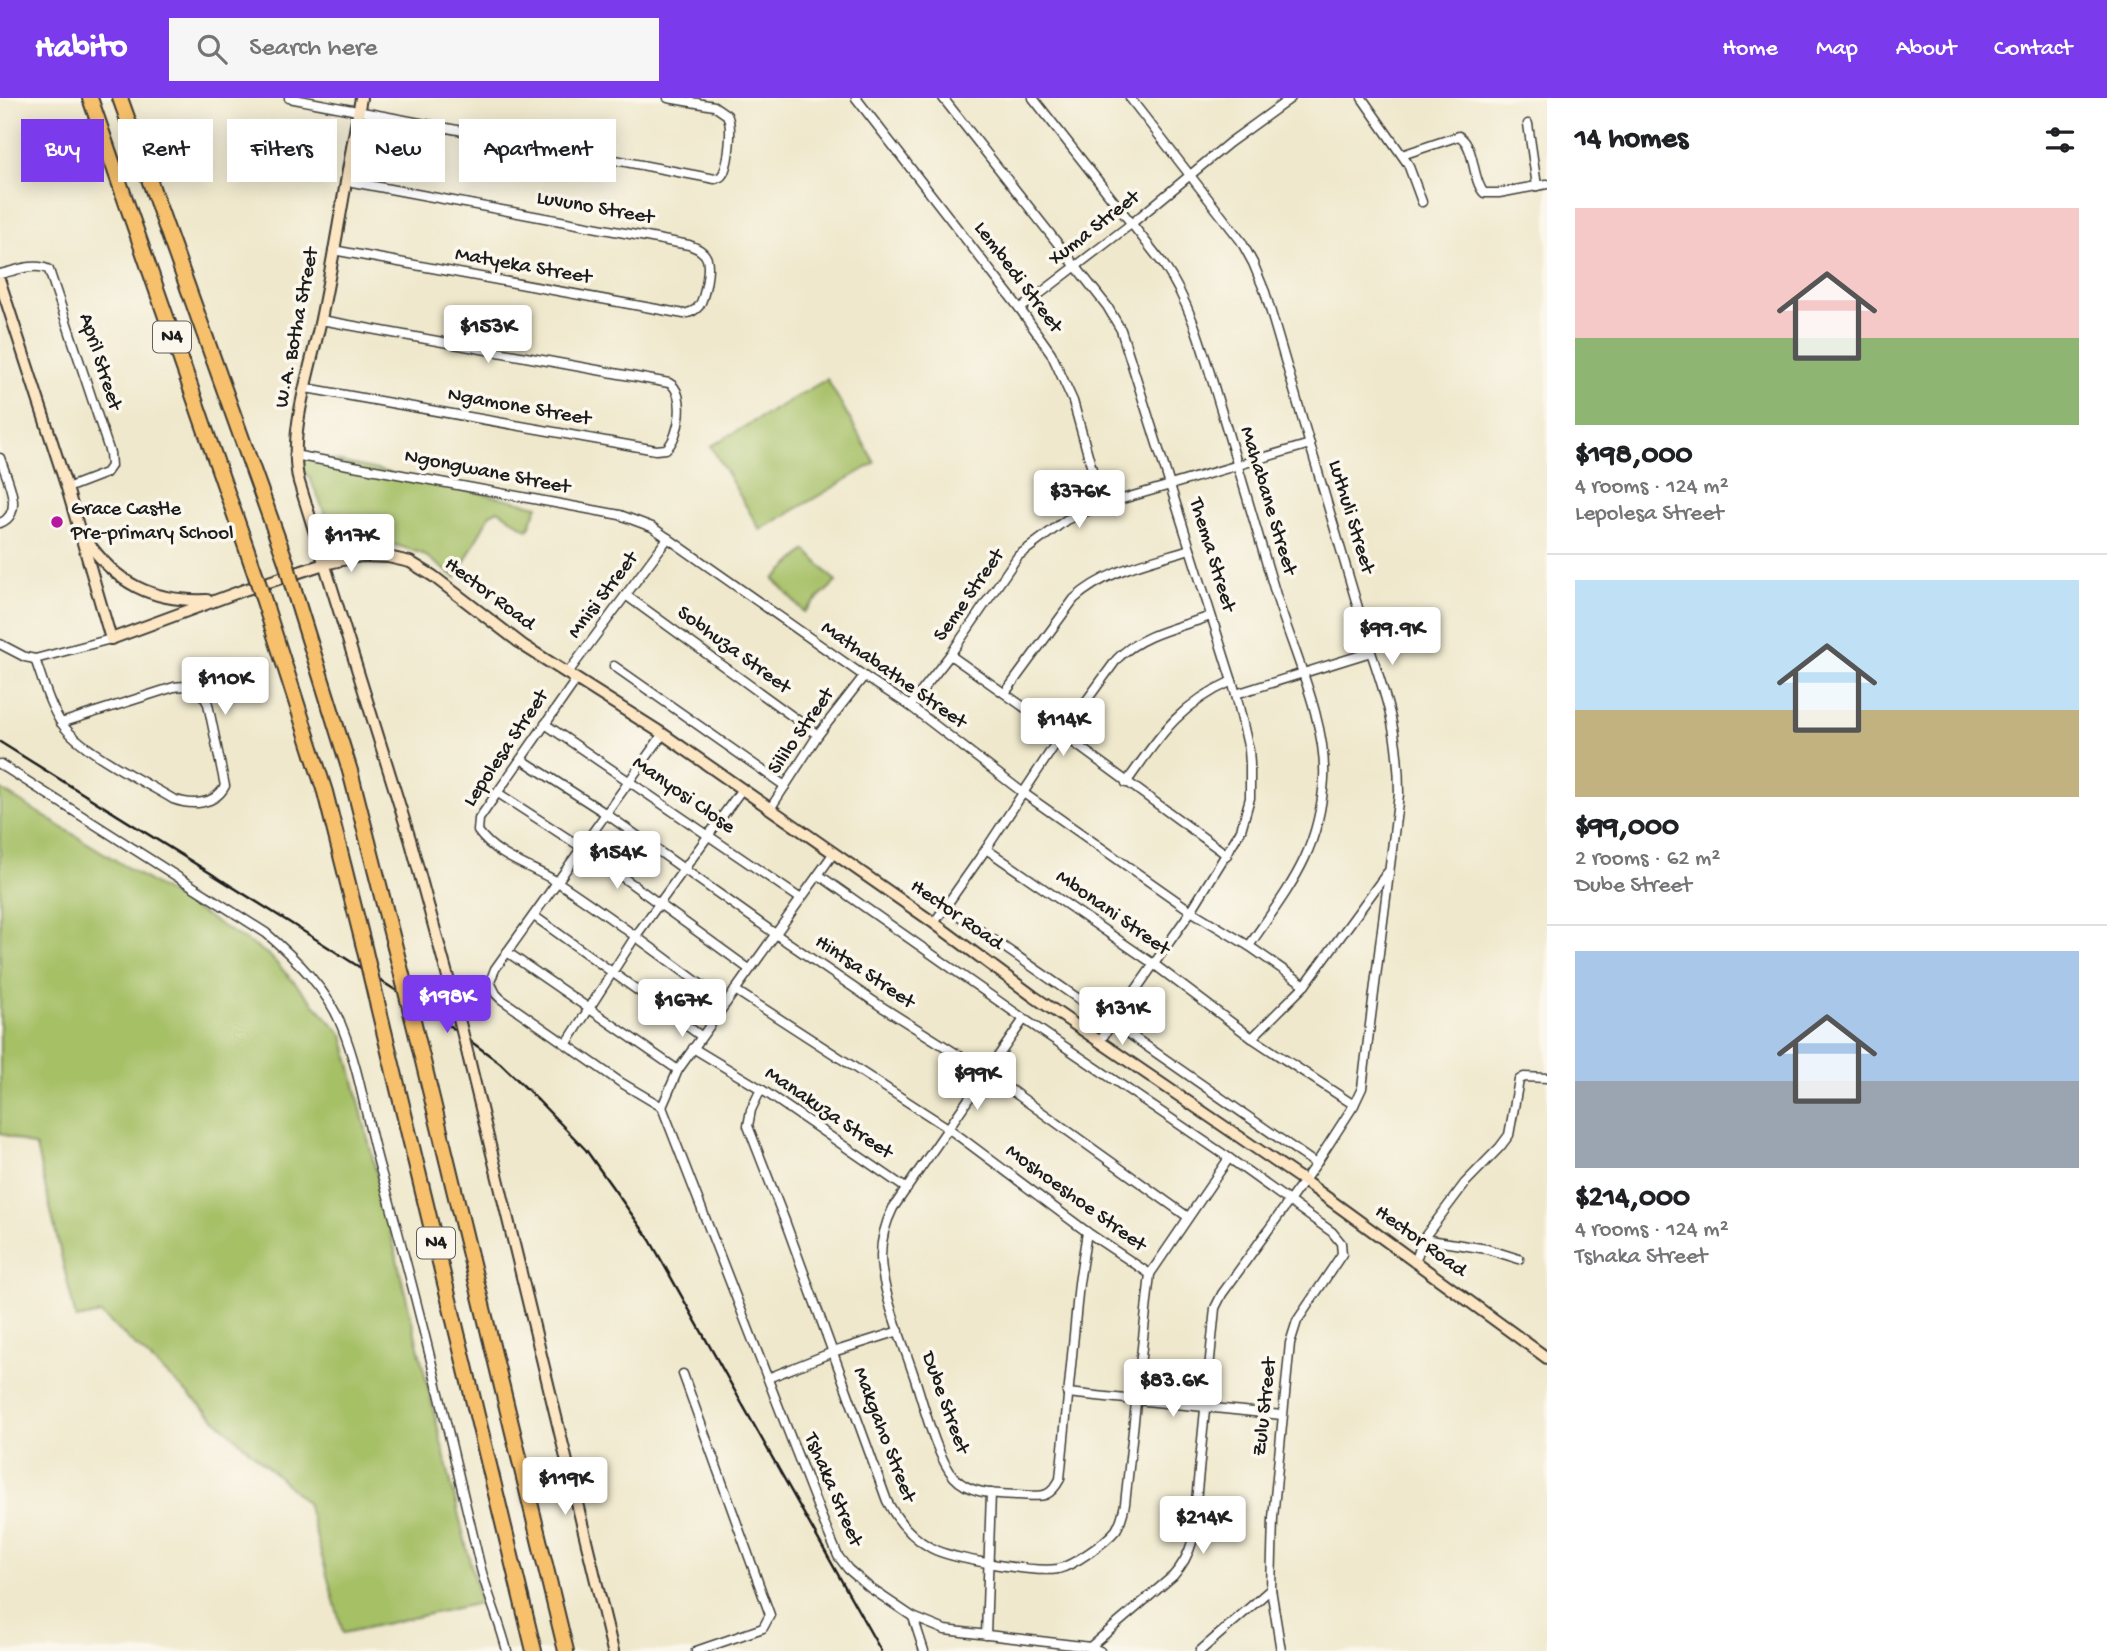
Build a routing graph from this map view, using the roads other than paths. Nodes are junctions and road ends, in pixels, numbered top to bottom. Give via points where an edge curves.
1 (90, 98) edge
2 (120, 98) edge
3 (289, 98) edge
4 (361, 98) edge
5 (668, 98) edge
6 (856, 98) edge
7 (943, 98) edge
8 (1032, 98) edge
9 (1130, 98) edge
10 (1291, 98) edge
11 (1363, 98) edge
12 (359, 111) junction
13 (1528, 124) dead end
14 (1402, 155) junction
15 (1191, 176) junction
16 (347, 181) junction
17 (1547, 184) edge
18 (1537, 186) junction
19 (1422, 202) dead end
20 (1131, 224) junction
21 (333, 250) junction
22 (1076, 267) junction
23 (0, 274) edge
24 (0, 282) edge
25 (702, 300) joint
26 (1020, 309) junction
27 (321, 320) junction
28 (306, 387) junction
29 (1310, 444) junction
30 (294, 455) junction
31 (0, 458) edge
32 (1237, 464) junction
33 (299, 482) junction
34 (1171, 484) junction
35 (66, 488) junction
36 (1102, 505) junction
37 (71, 507) junction
38 (0, 523) edge
39 (668, 538) junction
40 (1190, 549) junction
41 (356, 557) junction
42 (324, 564) junction
43 (627, 596) junction
44 (218, 600) junction
45 (1211, 616) junction
46 (111, 639) junction
47 (0, 644) edge
48 (1371, 652) junction
49 (950, 655) junction
50 (36, 659) junction
51 (614, 666) dead end
52 (1301, 672) junction
53 (863, 676) junction
54 (571, 677) junction
55 (1232, 681) junction
56 (1005, 693) junction
57 (1236, 694) junction
58 (910, 706) junction
59 (61, 723) junction
60 (545, 724) junction
61 (663, 734) junction
62 (1062, 734) junction
63 (818, 735) junction
64 (521, 759) junction
65 (0, 764) edge
66 (628, 779) junction
67 (1126, 783) junction
68 (785, 786) junction
69 (742, 789) junction
70 (1022, 792) junction
71 (498, 793) junction
72 (770, 809) junction
73 (605, 813) junction
74 (708, 835) junction
75 (581, 847) junction
76 (986, 849) junction
77 (833, 853) junction
78 (1227, 855) junction
79 (683, 868) junction
80 (1389, 870) junction
81 (819, 875) junction
82 (556, 881) junction
83 (801, 899) junction
84 (660, 904) junction
85 (944, 906) junction
86 (1191, 911) junction
87 (534, 916) junction
88 (934, 923) junction
89 (774, 933) junction
90 (635, 937) junction
91 (1249, 946) junction
92 (507, 952) junction
93 (1155, 965) junction
94 (749, 969) junction
95 (613, 973) junction
96 (1305, 985) junction
97 (735, 990) junction
98 (726, 1003) junction
99 (589, 1008) junction
100 (1024, 1019) junction
101 (1114, 1024) junction
102 (701, 1036) junction
103 (1252, 1038) junction
104 (1100, 1041) junction
105 (567, 1043) junction
106 (693, 1048) junction
107 (678, 1070) junction
108 (987, 1073) junction
109 (1547, 1078) edge
110 (761, 1089) junction
111 (1354, 1105) junction
112 (662, 1107) junction
113 (948, 1128) junction
114 (1229, 1158) junction
115 (1316, 1164) junction
116 (1304, 1181) junction
117 (907, 1189) junction
118 (1288, 1202) junction
119 (1188, 1217) junction
120 (1087, 1232) junction
121 (1423, 1239) junction
122 (1519, 1259) dead end
123 (1415, 1263) junction
124 (1150, 1274) junction
125 (899, 1331) junction
126 (833, 1352) junction
127 (1547, 1357) edge
128 (683, 1374) dead end
129 (768, 1378) junction
130 (1067, 1393) junction
131 (1135, 1401) junction
132 (1205, 1408) junction
133 (1282, 1415) junction
134 (991, 1493) junction
135 (987, 1563) junction
136 (1271, 1589) junction
137 (913, 1617) junction
138 (986, 1635) junction
139 (1090, 1647) junction
140 (507, 1651) edge
141 (534, 1651) edge
142 (566, 1651) edge
143 (614, 1651) edge
144 (696, 1651) edge
145 (924, 1651) edge
146 (1100, 1651) edge
147 (1200, 1651) edge
148 (1280, 1651) edge

1 - 141 highway, N4, bridge via 326,792
2 - 142 highway, N4, bridge via 286,562 350,771
3 - 12 street
4 - 12 street, W.A. Botha Street
5 - 12 street via 715,106 727,115 731,130 722,175 715,179
6 - 26 street, Lembedi Street
7 - 22 street, Thema Street
8 - 20 street, Mahabane Street
9 - 15 street, Luthuli Street
10 - 15 street
11 - 14 street
12 - 16 street, W.A. Botha Street
13 - 18 street
14 - 18 street via 1459,136 1484,193
14 - 19 street
15 - 20 street, Xuma Street
15 - 29 street, Luthuli Street via 1253,263
16 - 21 street, W.A. Botha Street
16 - 25 street, Luvuno Street via 690,245 702,251 708,265
17 - 18 street
20 - 22 street, Xuma Street
20 - 32 street, Mahabane Street via 1182,295
21 - 25 street, Matyeka Street via 684,314
21 - 27 street, W.A. Botha Street
22 - 26 street, Xuma Street
22 - 34 street, Thema Street via 1121,330
23 - 35 street, April Street via 37,267 49,270 110,453 111,466 106,473
24 - 35 street
26 - 36 street, Lembedi Street via 1051,352 1068,387
27 - 28 street, W.A. Botha Street
27 - 28 street, Ngamone Street via 661,381 674,386 680,400 675,438 670,447 661,450
28 - 30 street, W.A. Botha Street
29 - 32 street, Seme Street
29 - 48 street, Luthuli Street
30 - 33 street, W.A. Botha Street
30 - 39 street, Ngongwane Street via 620,515
31 - 38 street via 14,504 7,520
32 - 34 street, Seme Street
32 - 52 street, Mahabane Street
33 - 41 street via 325,538
33 - 42 street, W.A. Botha Street
34 - 36 street, Seme Street
34 - 40 street, Thema Street
35 - 37 street
36 - 49 street, Seme Street via 1066,520 1018,556
37 - 44 street via 97,557 124,581 165,597
37 - 46 street
39 - 43 street, Mnisi Street
39 - 53 street, Mathabathe Street
40 - 45 street, Thema Street
40 - 56 street via 1087,587
41 - 42 street, Hector Road
41 - 54 street, Hector Road via 410,562
42 - 44 street, Hector Road
42 - 143 street, W.A. Botha Street, bridge via 410,839 456,1007
43 - 54 street, Mnisi Street
43 - 63 street, Sobhuza Street
44 - 46 street, Hector Road
45 - 55 street, Thema Street
45 - 62 street via 1126,650
46 - 50 street
47 - 50 street
48 - 52 street
48 - 80 street, Luthuli Street via 1391,710 1399,764
49 - 56 street
49 - 58 street, Seme Street
50 - 59 street
51 - 68 street
52 - 57 street
52 - 91 street, Mahabane Street via 1323,753 1318,825 1304,864
53 - 58 street, Mathabathe Street
53 - 63 street, Sililo Street
54 - 60 street, Lepolesa Street
54 - 61 street, Hector Road
55 - 57 street, Thema Street
55 - 67 street via 1178,714
56 - 62 street
57 - 78 street, Thema Street via 1250,750 1250,798 1241,830
58 - 70 street, Mathabathe Street
59 - 59 street via 93,751 173,799 209,801 225,786 208,704 189,686
60 - 64 street, Lepolesa Street
60 - 66 street, Manyosi Close
61 - 66 street
61 - 69 street, Hector Road
62 - 67 street
62 - 70 street
63 - 68 street, Sililo Street
64 - 71 street, Lepolesa Street
64 - 73 street, Hintsa Street
65 - 140 street via 266,933 293,957 342,1024 481,1568
66 - 73 street
66 - 74 street, Manyosi Close
67 - 78 street
68 - 72 street, Sililo Street
69 - 72 street, Hector Road
69 - 74 street
70 - 76 street
70 - 86 street, Mathabathe Street
71 - 75 street
71 - 82 street, Lepolesa Street via 479,819 478,831 518,863
72 - 77 street, Hector Road
73 - 75 street
73 - 79 street, Hintsa Street
74 - 79 street
74 - 83 street, Manyosi Close
75 - 82 street
75 - 84 street
76 - 85 street
76 - 93 street, Mbonani Street
77 - 81 street
77 - 88 street, Hector Road
78 - 86 street, Thema Street
79 - 84 street
79 - 89 street, Hintsa Street
80 - 96 street
80 - 111 street, Luthuli Street via 1364,1077
81 - 83 street
81 - 100 street
82 - 87 street
82 - 90 street
83 - 89 street
84 - 90 street
84 - 94 street
85 - 88 street
85 - 101 street, Hector Road
86 - 91 street, Mathabathe Street
86 - 93 street, Thema Street
87 - 92 street
87 - 95 street
88 - 104 street, Hector Road
89 - 94 street
89 - 108 street, Hintsa Street
90 - 95 street
90 - 98 street
91 - 96 street, Mathabathe Street
92 - 99 street
92 - 105 street via 490,982 496,994
93 - 101 street, Thema Street
93 - 103 street, Mbonani Street
94 - 97 street
95 - 99 street
95 - 102 street
96 - 103 street
97 - 98 street
97 - 113 street, Moshoeshoe Street
98 - 102 street
99 - 105 street
99 - 107 street
100 - 108 street, Dube Street
100 - 114 street
101 - 104 street, Thema Street
101 - 115 street, Hector Road
102 - 106 street
103 - 111 street, Mbonani Street
104 - 116 street, Hector Road
105 - 112 street
106 - 107 street
106 - 110 street, Manakuza Street
107 - 112 street
108 - 113 street, Dube Street
108 - 119 street, Hintsa Street
109 - 121 street via 1520,1080 1505,1141 1465,1183
110 - 117 street, Manakuza Street
110 - 126 street, Makgaho Street via 748,1126
111 - 115 street, Luthuli Street
112 - 129 street, Tshaka Street
113 - 117 street, Dube Street
113 - 120 street, Moshoeshoe Street
114 - 118 street
114 - 119 street
115 - 116 street, Luthuli Street
116 - 118 street
116 - 123 street, Hector Road
117 - 125 street, Dube Street via 892,1208 881,1244 882,1270
118 - 132 street via 1215,1308
118 - 133 street, Zulu Street via 1332,1232 1341,1243 1342,1254 1292,1333
119 - 124 street
120 - 124 street, Moshoeshoe Street
120 - 130 street, Dube Street
121 - 122 street
121 - 123 street
123 - 127 street, Hector Road
124 - 131 street, Makgaho Street
125 - 126 street
125 - 134 street, Dube Street via 949,1470 962,1484
126 - 129 street
126 - 135 street, Makgaho Street via 895,1516 928,1547
128 - 144 street via 770,1615 763,1628
129 - 137 street, Tshaka Street via 838,1556 870,1588
130 - 131 street
130 - 134 street, Dube Street via 1060,1479 1054,1489 1042,1496
131 - 132 street
131 - 135 street, Makgaho Street via 1122,1518 1116,1529 1058,1569
132 - 133 street
132 - 139 street via 1188,1555 1174,1576
133 - 136 street, Zulu Street
134 - 135 street
135 - 138 street
136 - 147 street
136 - 148 street, Zulu Street
137 - 138 street, Tshaka Street via 945,1630
137 - 145 street
138 - 139 street, Tshaka Street
139 - 146 street

